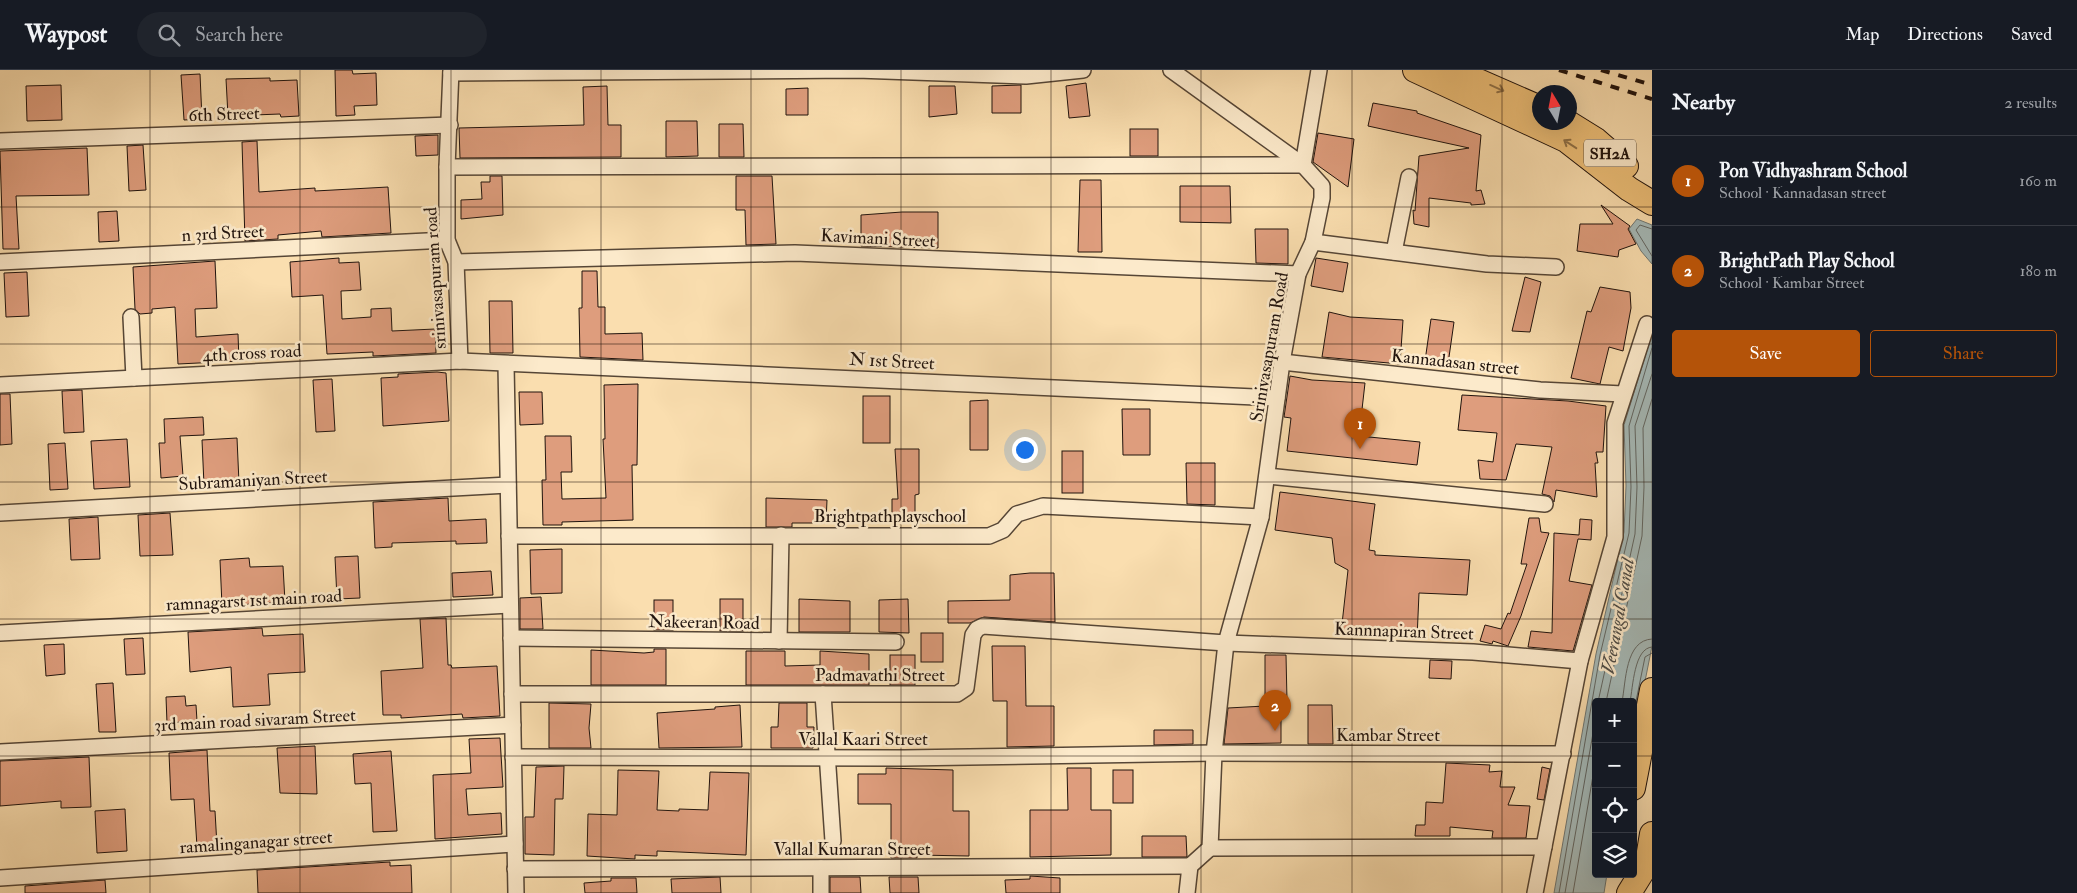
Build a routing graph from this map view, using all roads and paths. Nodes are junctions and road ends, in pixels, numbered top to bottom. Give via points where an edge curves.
1 (574, 70) edge
2 (673, 70) edge
3 (755, 70) edge
4 (857, 70) edge
5 (1083, 70) edge
6 (1170, 70) edge
7 (1319, 70) edge
8 (1415, 70) edge
9 (1453, 70) edge
10 (451, 71) edge
11 (1532, 105) edge
12 (450, 125) junction
13 (1577, 128) edge
14 (0, 140) edge
15 (1303, 165) junction
16 (447, 167) junction
17 (1409, 178) dead end
18 (1652, 185) edge
19 (1652, 203) edge
20 (447, 240) junction
21 (1313, 242) junction
22 (1394, 252) junction
23 (0, 262) edge
24 (456, 262) junction
25 (1556, 267) dead end
26 (1298, 274) junction
27 (131, 317) dead end
28 (1646, 324) dead end
29 (460, 361) junction
30 (1282, 362) junction
31 (506, 365) junction
32 (134, 378) junction
33 (0, 385) edge
34 (1623, 394) junction
35 (1277, 398) junction
36 (1267, 476) junction
37 (508, 484) junction
38 (1545, 504) dead end
39 (0, 513) edge
40 (1261, 517) junction
41 (781, 535) junction
42 (509, 536) junction
43 (510, 605) junction
44 (0, 633) edge
45 (511, 638) junction
46 (779, 641) junction
47 (896, 642) dead end
48 (1226, 642) junction
49 (1580, 661) junction
50 (1652, 690) edge
51 (512, 694) junction
52 (823, 694) junction
53 (513, 725) junction
54 (0, 752) edge
55 (1214, 753) junction
56 (1563, 754) junction
57 (513, 757) junction
58 (828, 758) junction
59 (1637, 767) edge
60 (1652, 834) edge
61 (833, 841) dead end
62 (515, 844) junction
63 (1210, 848) junction
64 (1544, 848) junction
65 (1190, 866) junction
66 (821, 868) junction
67 (515, 869) junction
68 (0, 878) edge
69 (1625, 878) edge
70 (516, 893) edge
71 (821, 893) edge
72 (1187, 893) edge
73 (1536, 893) edge
74 (1629, 893) edge

1 - 2 street
1 - 10 street
2 - 3 street
3 - 4 street
4 - 5 street via 1026,76
6 - 15 street, Srinivasapuram Road
7 - 15 street
19 -> 8 main road, SH2A via 1566,140
9 -> 11 main road
10 - 12 street, srinivasapuram road
12 - 14 street, 6th Street
12 - 16 street, srinivasapuram road
13 - 18 main road, SH2A
15 - 16 street
15 - 21 street, Srinivasapuram Road via 1322,186
16 - 20 street, srinivasapuram road
17 - 22 street
20 - 23 street, n 3rd Street
20 - 24 street, srinivasapuram road
21 - 22 street
21 - 26 street, Srinivasapuram Road
22 - 25 street via 1487,264
24 - 26 street, Kavimani Street via 796,253
24 - 29 street, srinivasapuram road
26 - 30 street, Srinivasapuram Road
27 - 32 street
28 - 34 street
29 - 31 street, 4th cross road
29 - 32 street, 4th cross road
30 - 34 street, Kannadasan street via 1540,390
30 - 35 street, Srinivasapuram Road
31 - 35 street, N 1st Street
31 - 37 street
32 - 33 street, 4th cross road
34 - 49 street via 1615,423 1615,537
35 - 36 street, Srinivasapuram Road
36 - 38 street
36 - 40 street, Srinivasapuram Road
37 - 39 street, Subramaniyan Street
37 - 42 street
40 - 41 street, Brightpathplayschool via 1043,506 1017,514 1003,530 989,536
40 - 48 street, Srinivasapuram Road
41 - 42 street, Brightpathplayschool
41 - 46 street
42 - 43 street
43 - 44 street, ramnagarst 1st main road
43 - 45 street
45 - 46 street, Nakeeran Road
45 - 51 street
46 - 47 street, Nakeeran Road
48 - 49 street, Kannnapiran Street via 1463,652
48 - 52 street, Padmavathi Street via 983,626 974,635 966,688 962,692
48 - 55 street, Srinivasapuram Road
49 - 56 street
50 - 59 main road
51 - 52 street, Padmavathi Street
51 - 53 street
52 - 58 street
53 - 54 street, 3rd main road sivaram Street
53 - 57 street
55 - 56 street, Kambar Street
55 - 58 street, Vallal Kaari Street
55 - 63 street, Srinivasapuram Road
56 - 64 street
57 - 58 street, Vallal Kaari Street
57 - 62 street
58 - 61 street
60 - 74 main road via 1647,864
62 - 67 street
62 - 68 street, ramalinganagar street
63 - 64 street
63 - 65 street
64 - 73 street
65 - 66 street, Vallal Kumaran Street
65 - 72 street
66 - 67 street, Vallal Kumaran Street
66 - 71 street
67 - 70 street
69 - 74 main road

